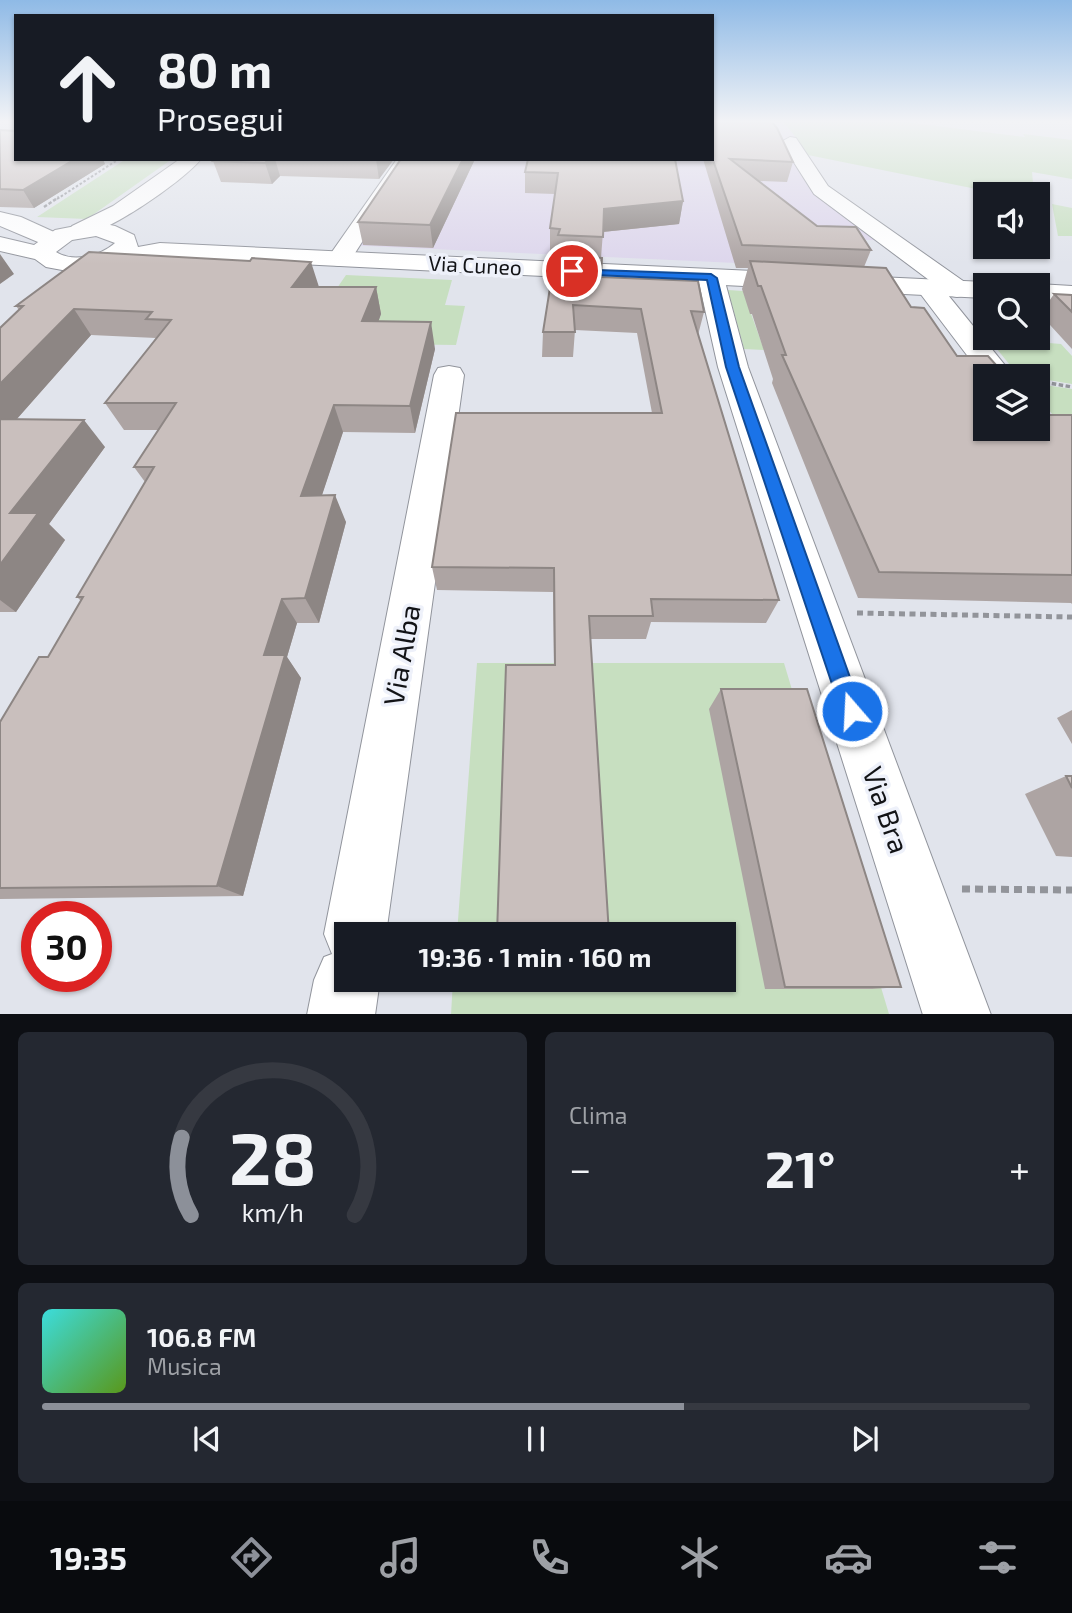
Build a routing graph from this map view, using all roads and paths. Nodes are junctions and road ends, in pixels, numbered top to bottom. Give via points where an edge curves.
1 (103, 169) edge
2 (178, 169) edge
3 (399, 169) edge
4 (808, 169) edge
5 (159, 183) junction
6 (197, 185) dead end
7 (40, 210) dead end
8 (0, 219) edge
9 (114, 240) junction
10 (0, 242) edge
11 (58, 256) junction
12 (339, 259) junction
13 (711, 278) junction
14 (929, 288) junction
15 (957, 289) junction
16 (973, 290) edge
17 (1050, 293) edge
18 (1072, 294) edge
19 (989, 364) edge
20 (449, 375) dead end
21 (1050, 384) edge
22 (1072, 387) edge
23 (818, 612) junction
24 (1072, 617) edge
25 (965, 889) dead end
26 (1072, 890) edge
27 (357, 922) edge
28 (345, 992) edge
29 (341, 1014) edge
30 (957, 1014) edge

1 - 7 path
2 - 5 street
3 - 12 street
4 - 15 street via 821,190
5 - 6 street
5 - 9 street
8 - 11 street, Via Cuneo via 13,222
9 - 11 street
9 - 11 street, Via Cuneo
9 - 12 street, Via Cuneo via 160,250
10 - 11 street, Via Cuneo
12 - 13 street, Via Cuneo
13 - 14 street, Via Cuneo
13 - 23 street, Via Bra via 733,367
14 - 15 street, Via Cuneo
14 - 19 street
15 - 16 street, Via Cuneo
17 - 18 street
20 - 27 street, Via Alba
21 - 22 path
23 - 24 path
23 - 30 street, Via Bra
25 - 26 path
28 - 29 street

